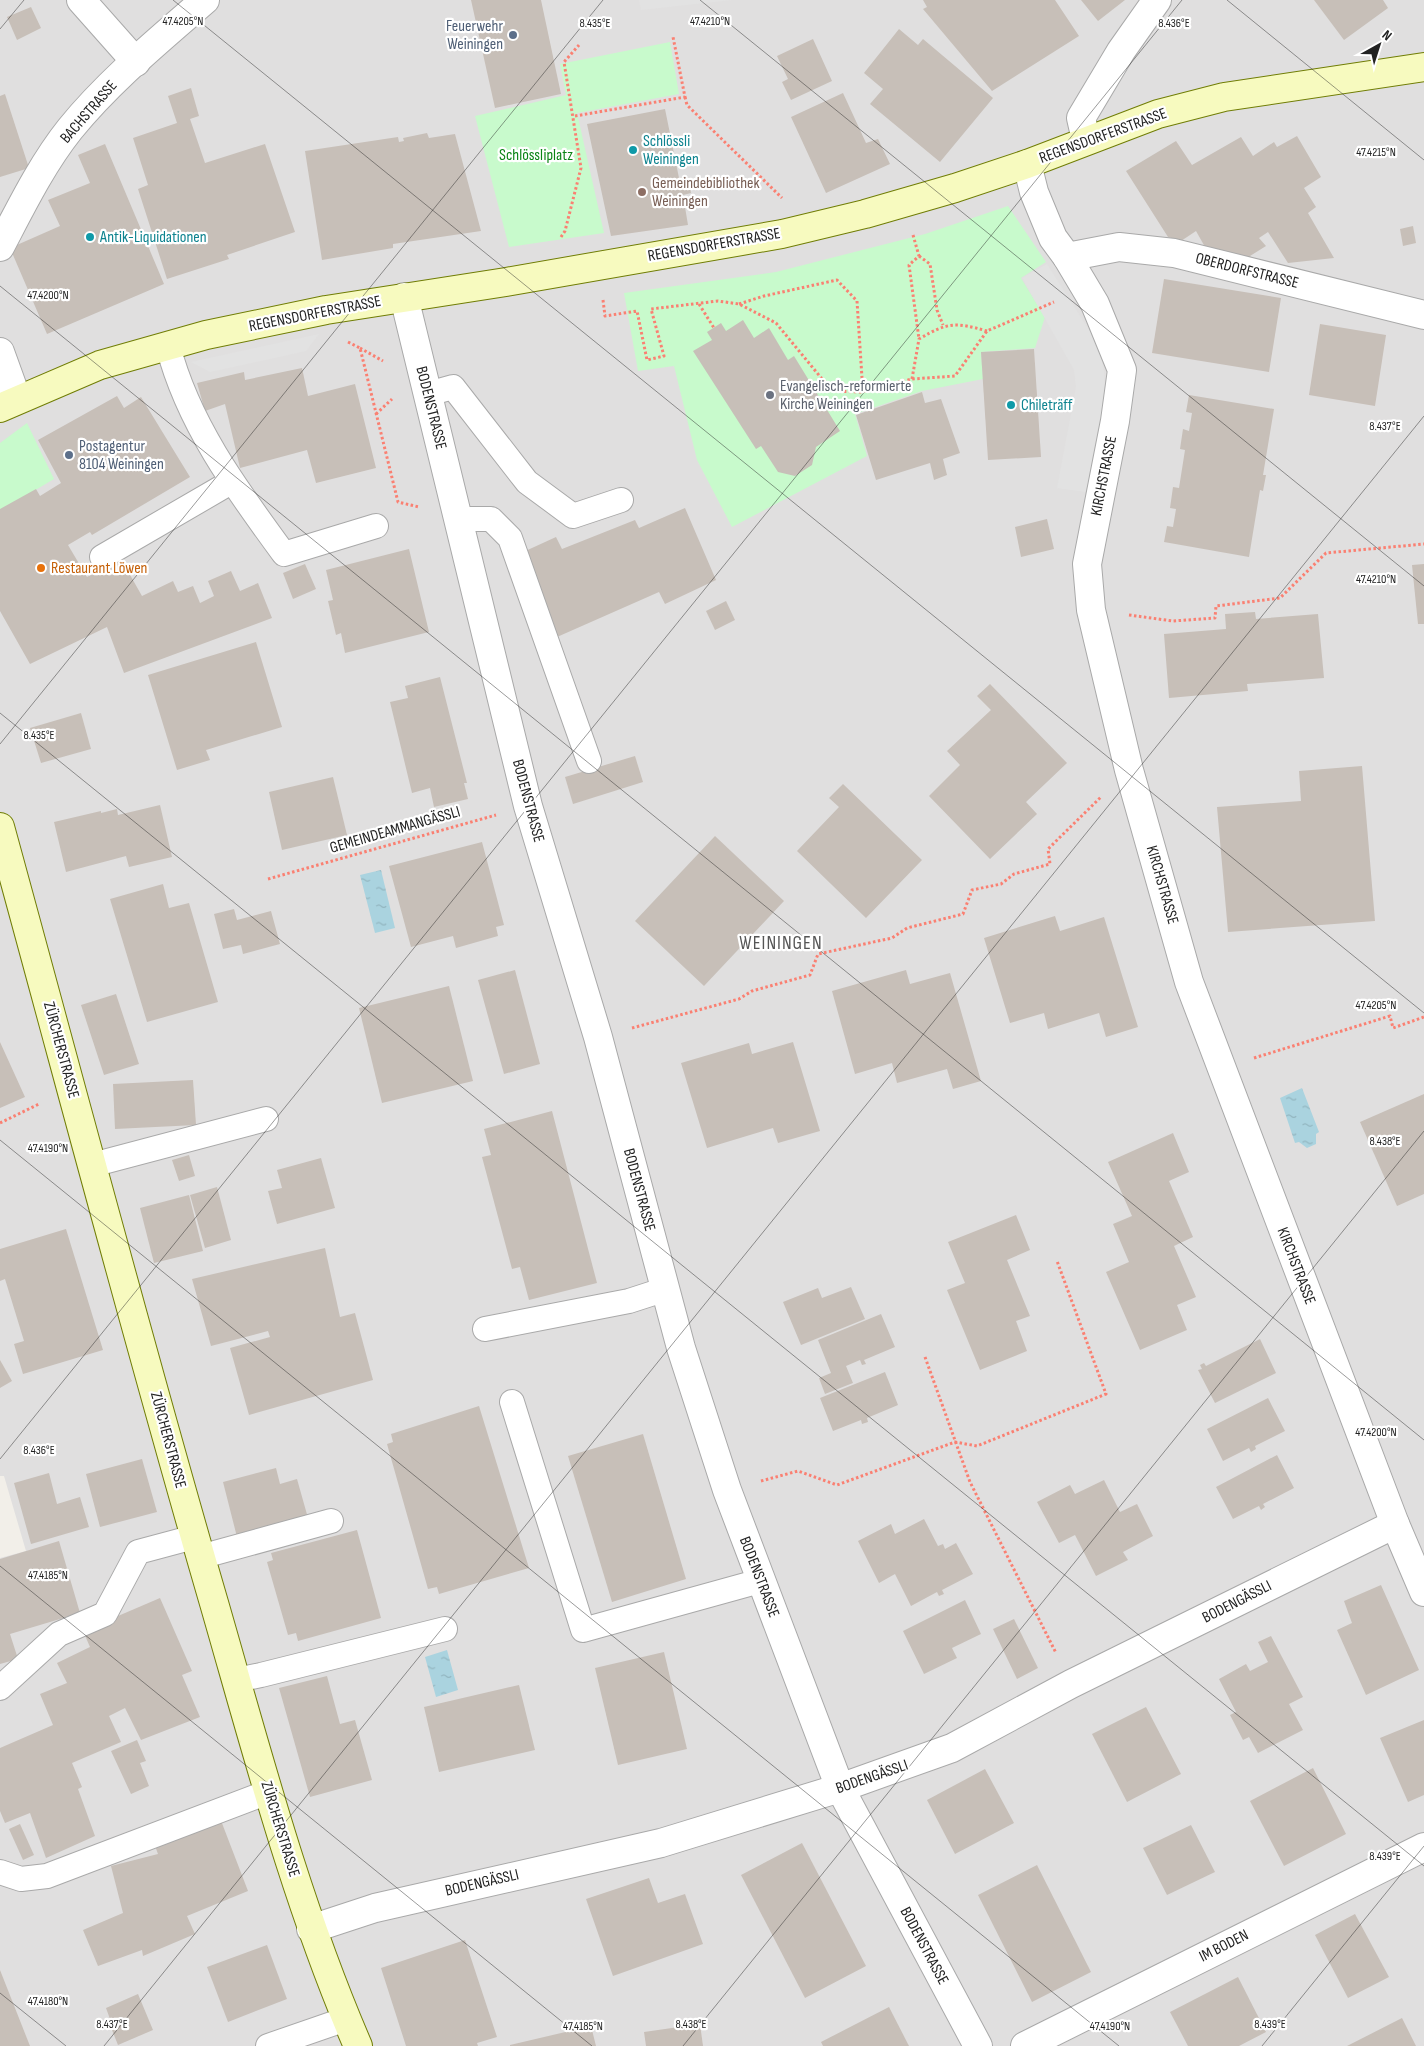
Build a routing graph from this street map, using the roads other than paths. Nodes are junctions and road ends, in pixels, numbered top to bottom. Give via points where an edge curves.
1 (81, 0) edge
2 (205, 0) edge
3 (1157, 0) edge
4 (136, 62) junction
5 (1424, 67) edge
6 (1086, 140) junction
7 (1027, 164) junction
8 (0, 247) edge
9 (1067, 257) junction
10 (404, 297) junction
11 (1424, 315) edge
12 (168, 346) junction
13 (0, 352) edge
14 (428, 394) junction
15 (9, 404) edge
16 (231, 482) junction
17 (621, 500) dead end
18 (458, 519) junction
19 (376, 526) dead end
20 (102, 557) dead end
21 (589, 761) dead end
22 (0, 827) edge
23 (8, 884) edge
24 (266, 1119) dead end
25 (92, 1165) junction
26 (666, 1289) junction
27 (485, 1329) dead end
28 (512, 1402) dead end
29 (331, 1521) dead end
30 (1395, 1524) junction
31 (197, 1547) junction
32 (760, 1581) junction
33 (1424, 1592) edge
34 (445, 1629) dead end
35 (236, 1680) junction
36 (0, 1688) edge
37 (840, 1788) junction
38 (268, 1792) junction
39 (1424, 1847) edge
40 (0, 1872) edge
41 (311, 1929) junction
42 (346, 2019) junction
43 (268, 2046) edge
44 (358, 2046) edge
45 (978, 2046) edge
46 (1025, 2046) edge

1 - 4 street
2 - 4 street, BACHSTRASSE
3 - 6 street via 1080,118
4 - 8 street, BACHSTRASSE via 70,130 32,187
5 - 6 street, REGENSDORFERSTRASSE via 1224,97 1158,114
6 - 7 street, REGENSDORFERSTRASSE
7 - 9 street, KIRCHSTRASSE via 1034,192 1053,238
7 - 10 street, REGENSDORFERSTRASSE via 919,198 782,234
9 - 11 street, OBERDORFSTRASSE via 1119,247 1174,253
9 - 30 street, KIRCHSTRASSE via 1095,304 1122,370 1087,564 1091,610 1129,770 1189,982
10 - 12 street, REGENSDORFERSTRASSE via 326,310
10 - 14 street, BODENSTRASSE
12 - 15 street, REGENSDORFERSTRASSE via 100,365
12 - 16 lane via 181,389
13 - 15 street
14 - 17 lane via 453,387 527,482 573,516
14 - 18 street, BODENSTRASSE
16 - 19 lane via 284,554
16 - 20 lane
18 - 21 lane via 491,519 510,538
18 - 26 street, BODENSTRASSE via 528,806 598,1037
22 - 23 street, ZÜRCHERSTRASSE
23 - 25 street, ZÜRCHERSTRASSE
24 - 25 lane
25 - 31 street, ZÜRCHERSTRASSE
26 - 27 lane via 629,1301
26 - 32 street, BODENSTRASSE via 681,1348
28 - 32 lane via 583,1630
29 - 31 lane
30 - 33 street, KIRCHSTRASSE
30 - 37 street, BODENGÄSSLI via 1071,1684 952,1748
31 - 35 street, ZÜRCHERSTRASSE
31 - 36 lane via 138,1552 105,1614 59,1634
32 - 37 street, BODENSTRASSE
34 - 35 lane
35 - 38 street, ZÜRCHERSTRASSE
37 - 41 street, BODENGÄSSLI via 661,1843 375,1908
37 - 45 street, BODENSTRASSE
38 - 40 lane via 47,1876 21,1879
38 - 41 street, ZÜRCHERSTRASSE
39 - 46 street, IM BODEN
41 - 42 street, ZÜRCHERSTRASSE
42 - 43 lane
42 - 44 street, ZÜRCHERSTRASSE

